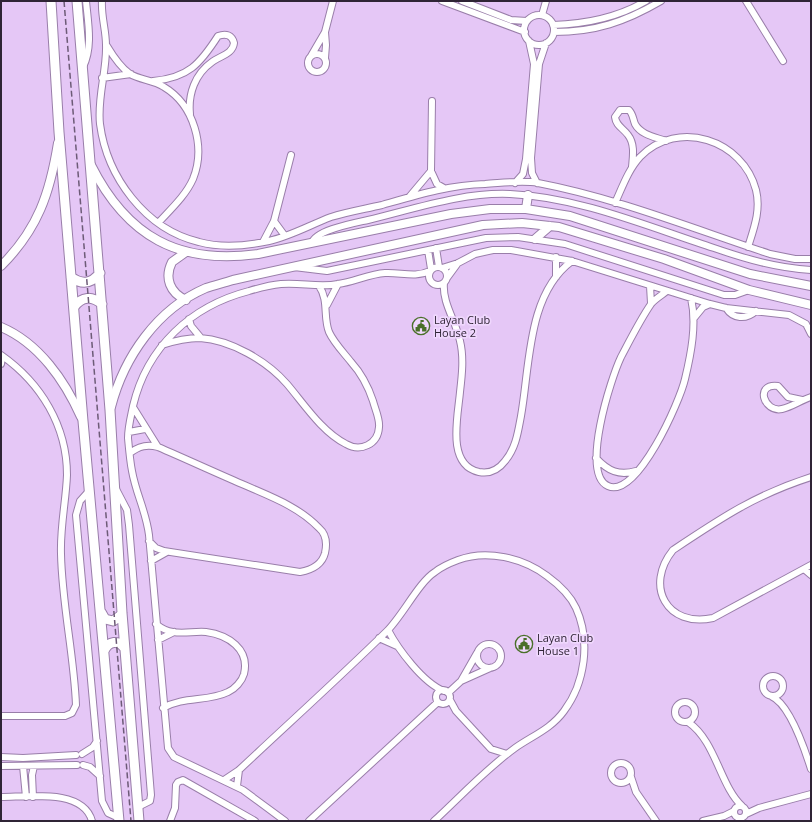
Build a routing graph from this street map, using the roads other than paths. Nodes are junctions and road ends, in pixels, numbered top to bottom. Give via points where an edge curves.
1 (51, 1) edge
2 (77, 1) edge
3 (86, 1) edge
4 (102, 1) edge
5 (333, 1) edge
6 (442, 1) edge
7 (462, 1) edge
8 (546, 1) edge
9 (646, 1) edge
10 (661, 1) edge
11 (746, 1) edge
12 (542, 15) junction
13 (527, 21) junction
14 (553, 25) junction
15 (324, 32) junction
16 (525, 32) junction
17 (554, 32) junction
18 (529, 41) junction
19 (546, 43) junction
20 (106, 46) junction
21 (311, 56) junction
22 (325, 58) junction
23 (783, 61) dead end
24 (83, 67) junction
25 (131, 74) junction
26 (102, 78) junction
27 (153, 81) junction
28 (432, 101) dead end
29 (191, 117) junction
30 (59, 132) junction
31 (666, 141) junction
32 (291, 155) dead end
33 (528, 164) junction
34 (92, 165) junction
35 (632, 167) junction
36 (431, 171) junction
37 (517, 183) junction
38 (528, 183) junction
39 (537, 183) junction
40 (444, 188) junction
41 (524, 195) junction
42 (410, 196) junction
43 (615, 203) junction
44 (526, 209) junction
45 (274, 221) junction
46 (159, 222) junction
47 (550, 226) junction
48 (285, 236) junction
49 (535, 239) junction
50 (645, 241) junction
51 (263, 242) junction
52 (312, 243) junction
53 (666, 247) junction
54 (748, 247) junction
55 (436, 248) junction
56 (428, 250) junction
57 (186, 252) junction
58 (643, 253) junction
59 (556, 258) junction
60 (664, 259) junction
61 (811, 259) edge
62 (572, 262) junction
63 (458, 263) junction
64 (1, 266) edge
65 (292, 267) junction
66 (441, 267) junction
67 (430, 270) junction
68 (811, 270) edge
69 (100, 273) junction
70 (415, 275) junction
71 (71, 277) junction
72 (556, 277) junction
73 (429, 280) junction
74 (445, 280) junction
75 (338, 284) junction
76 (435, 285) junction
77 (319, 286) junction
78 (650, 286) junction
79 (811, 286) edge
80 (749, 290) junction
81 (667, 291) junction
82 (444, 296) junction
83 (691, 298) junction
84 (186, 300) junction
85 (651, 303) junction
86 (102, 304) junction
87 (710, 304) junction
88 (811, 305) edge
89 (74, 307) junction
90 (326, 308) junction
91 (694, 318) junction
92 (189, 319) junction
93 (1, 327) edge
94 (172, 333) junction
95 (811, 334) edge
96 (201, 338) junction
97 (176, 341) junction
98 (162, 345) junction
99 (2, 355) edge
100 (1, 364) edge
101 (811, 396) edge
102 (802, 400) junction
103 (133, 407) junction
104 (110, 410) junction
105 (83, 420) junction
106 (145, 429) junction
107 (129, 432) junction
108 (149, 435) junction
109 (146, 445) junction
110 (158, 447) junction
111 (130, 453) junction
112 (596, 458) junction
113 (638, 471) junction
114 (811, 477) edge
115 (116, 489) junction
116 (89, 490) junction
117 (149, 541) junction
118 (169, 552) junction
119 (151, 561) junction
120 (811, 565) edge
121 (804, 568) junction
122 (811, 574) edge
123 (101, 612) junction
124 (122, 613) junction
125 (156, 624) junction
126 (388, 630) junction
127 (174, 632) junction
128 (379, 638) junction
129 (158, 640) junction
130 (397, 646) junction
131 (125, 649) junction
132 (104, 651) junction
133 (477, 652) junction
134 (490, 668) junction
135 (461, 681) junction
136 (432, 685) junction
137 (782, 690) junction
138 (448, 694) junction
139 (162, 695) junction
140 (771, 696) junction
141 (180, 701) junction
142 (439, 701) junction
143 (784, 706) junction
144 (163, 708) junction
145 (456, 711) junction
146 (1, 716) edge
147 (694, 716) junction
148 (688, 722) junction
149 (698, 730) junction
150 (97, 741) junction
151 (492, 749) junction
152 (507, 754) junction
153 (67, 756) junction
154 (1, 757) edge
155 (68, 765) junction
156 (496, 765) junction
157 (1, 766) edge
158 (23, 766) junction
159 (34, 766) junction
160 (811, 769) edge
161 (239, 770) junction
162 (100, 776) junction
163 (631, 777) junction
164 (224, 780) junction
165 (622, 784) junction
166 (236, 786) junction
167 (636, 792) junction
168 (811, 793) edge
169 (1, 797) edge
170 (26, 797) junction
171 (33, 797) junction
172 (734, 798) junction
173 (138, 807) junction
174 (743, 807) junction
175 (759, 808) junction
176 (736, 815) edge
177 (745, 817) edge
178 (119, 819) edge
179 (655, 820) edge
180 (92, 821) edge
181 (140, 821) edge
182 (170, 821) edge
183 (255, 821) edge
184 (285, 821) edge
185 (309, 821) edge
186 (434, 821) edge
187 (703, 821) edge

1 - 30 main road
2 - 24 main road
3 - 24 street via 89,49
4 - 20 street
5 - 15 street
6 - 16 street
7 - 13 street via 511,20
8 - 12 street
9 - 14 street via 601,20
10 - 17 street via 636,15 602,27
11 - 23 street
12 - 13 street via 534,16
12 - 14 street via 549,18
13 - 16 street
14 - 17 street
15 - 21 street
15 - 22 street
16 - 18 street
17 - 19 street
18 - 19 street via 540,45
18 - 33 street via 534,64
19 - 33 street via 539,64
20 - 25 street
20 - 26 street
21 - 22 street via 318,54
21 - 22 street via 308,66 316,72 325,67
24 - 34 main road
25 - 26 street
25 - 27 street
26 - 46 street via 100,121 107,154 132,198
27 - 29 street via 175,95
27 - 29 street via 188,71 206,55 218,36 230,36 234,43 231,50 204,68 193,86 189,107
28 - 36 street
29 - 46 street via 199,151 193,180
30 - 64 street via 51,182 45,200 27,236
30 - 71 main road
31 - 35 street via 650,149
31 - 35 street via 641,131 628,110 616,113 615,121 632,143
31 - 54 street via 684,137 708,140 730,151 747,169 754,184 758,204 758,216
32 - 45 street
33 - 37 street
33 - 39 street
34 - 57 street via 110,199 126,217 165,245
34 - 69 main road
35 - 43 street
36 - 40 street via 437,184
36 - 42 street
37 - 38 street
37 - 40 street
37 - 41 street
38 - 39 street
38 - 41 street
39 - 43 street
40 - 42 street
41 - 44 street
41 - 52 street via 486,195 442,202 319,234
41 - 68 street via 553,199 598,211 755,261
42 - 48 street via 339,215
43 - 54 street
44 - 50 street via 570,216
44 - 52 street via 451,214
45 - 48 street
45 - 51 street
46 - 51 street via 184,237 199,242 228,245
47 - 49 street
47 - 58 street
47 - 65 street via 522,223 484,225
48 - 51 street
49 - 55 street via 486,238
49 - 80 street via 576,248 724,295 735,295
50 - 53 street
50 - 58 street via 648,243 648,249
52 - 57 street via 232,257 209,257
53 - 60 street via 662,251
53 - 79 street via 750,274
54 - 61 street via 796,259
55 - 56 street
55 - 66 street
56 - 65 street via 327,271
56 - 67 street
57 - 84 street via 176,258 168,273 172,289
58 - 60 street
59 - 62 street
59 - 63 street via 511,250 493,250 476,254
59 - 72 street
60 - 80 street
62 - 72 street
62 - 78 street
63 - 66 street
63 - 74 street
65 - 84 street via 206,288
66 - 67 street
66 - 74 street via 446,272
67 - 70 street
67 - 73 street
69 - 71 main road via 94,280 85,283 77,282
69 - 86 main road
70 - 73 street via 420,279
70 - 75 street via 382,273
71 - 89 main road
72 - 82 street via 540,306 535,323 526,389 512,451 498,469 485,473 468,467 459,455 457,435 462,356 458,334
73 - 76 street
74 - 76 street
74 - 82 street
75 - 77 street
75 - 90 street
76 - 82 street
77 - 90 street via 324,295
77 - 92 street via 269,286 227,296
78 - 81 street
78 - 85 street
80 - 88 street
81 - 83 street
81 - 85 street
83 - 87 street
83 - 91 street
84 - 104 street via 158,321 139,344 124,369
85 - 112 street via 621,358 602,413
86 - 89 main road via 86,298
86 - 104 main road
87 - 91 street via 703,307
87 - 95 street via 789,315 806,324
89 - 105 main road
90 - 96 street via 330,334 366,384 378,417 380,427 377,436 371,444 363,448 353,448 344,444 319,422 285,382 255,358 220,342
91 - 113 street via 688,366 680,394 654,450
92 - 94 street
92 - 96 street via 191,326
93 - 105 street via 30,346 47,362 68,390
94 - 97 street
94 - 98 street
96 - 97 street
97 - 98 street
98 - 103 street via 143,374
99 - 100 street
99 - 146 street via 32,383 53,413 62,435 67,477 60,554 76,705 72,713 65,716
101 - 102 street
102 - 102 street via 782,409 774,409 768,405 763,393 772,385 778,386 788,397
103 - 106 street
103 - 107 street
104 - 115 main road
105 - 116 main road
106 - 107 street
106 - 108 street
107 - 111 street
108 - 109 street
108 - 110 street
109 - 110 street
109 - 111 street
110 - 118 street via 291,506 320,528 325,537 326,547 324,557 318,565 300,572
111 - 117 street
112 - 113 street via 604,467 615,472 626,474
112 - 113 street via 597,473 601,482 609,487 618,487
114 - 121 street via 780,487 744,504 673,550 664,561 659,575 660,589 665,602 675,612 687,619 701,621 713,618
115 - 124 main road
115 - 173 street via 127,510 129,525 151,795 150,801
116 - 123 main road
116 - 150 street via 80,501 76,515
117 - 118 street via 160,550
117 - 119 street
118 - 119 street
119 - 125 street
120 - 121 street
121 - 122 street
123 - 124 main road via 105,619 113,621
123 - 132 main road
124 - 131 main road
125 - 127 street via 164,630
125 - 129 street
126 - 128 street
126 - 130 street
126 - 152 street via 434,572 459,560 486,555 512,559 537,569 559,585 576,608 584,634 584,662 577,688 557,720
127 - 129 street
127 - 141 street via 206,632 224,637 235,642 242,652 245,663 244,675 238,685 229,692 210,698
128 - 130 street
128 - 161 street
129 - 139 street
130 - 136 street
131 - 132 main road via 114,642
131 - 173 main road
132 - 178 main road
133 - 134 street via 479,663
133 - 134 street via 486,644 497,647 501,655 500,661
133 - 135 street
134 - 135 street
135 - 138 street
136 - 138 street
136 - 142 street
137 - 140 street via 778,695
137 - 140 street via 780,679 775,676 769,677 764,681 763,687
137 - 143 street
138 - 142 street via 447,703
138 - 142 street via 438,693
138 - 145 street
139 - 141 street
139 - 144 street
140 - 143 street
141 - 144 street
142 - 145 street
142 - 185 street
143 - 160 street
144 - 164 street via 166,742 171,754 182,762
145 - 151 street
147 - 148 street
147 - 148 street via 695,710 691,704 680,704 676,709 676,715 682,722
147 - 149 street
148 - 149 street
149 - 172 street
150 - 153 street via 93,747 79,755
150 - 162 street
151 - 152 street
151 - 156 street
152 - 156 street
153 - 154 street
153 - 155 street
155 - 159 street
155 - 162 street via 90,767
156 - 186 street
157 - 158 street
158 - 159 street
158 - 170 street
159 - 171 street
161 - 164 street
161 - 166 street
162 - 178 street via 103,806 108,813
163 - 165 street
163 - 165 street via 631,769 627,764 620,763 615,766 611,771 612,778
163 - 167 street
164 - 166 street
165 - 167 street
166 - 184 street
167 - 179 street
168 - 175 street
169 - 170 street
170 - 171 street
171 - 180 street via 73,800 88,811
172 - 174 street
172 - 176 street
173 - 181 main road
174 - 175 street
174 - 176 street via 738,806
174 - 177 street
175 - 177 street
176 - 177 street
176 - 187 street
182 - 183 street via 175,808 176,785 183,780

